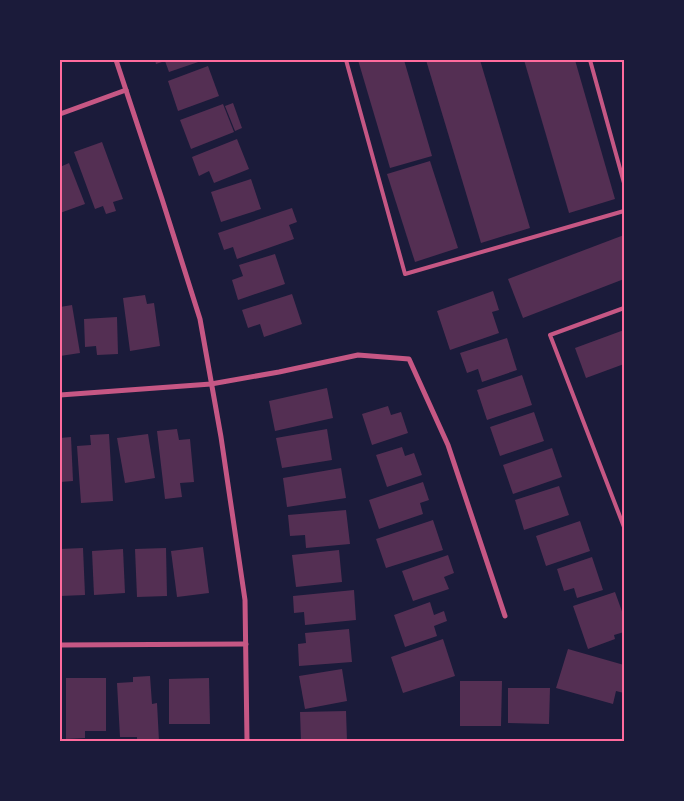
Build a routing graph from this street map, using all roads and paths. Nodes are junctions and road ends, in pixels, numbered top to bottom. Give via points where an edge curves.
1 (116, 60) edge
2 (346, 60) edge
3 (590, 60) edge
4 (126, 90) junction
5 (60, 114) edge
6 (624, 183) edge
7 (624, 211) edge
8 (624, 308) edge
9 (211, 384) junction
10 (60, 395) edge
11 (624, 527) edge
12 (505, 616) dead end
13 (60, 644) edge
14 (246, 644) junction
15 (247, 741) edge

1 - 4 street
2 - 7 lane via 405,274
3 - 6 lane
4 - 5 street
4 - 9 street via 200,319
8 - 11 lane via 550,335
9 - 10 street
9 - 12 street via 358,356 409,359 448,445
9 - 14 street via 245,600
13 - 14 street
14 - 15 street

